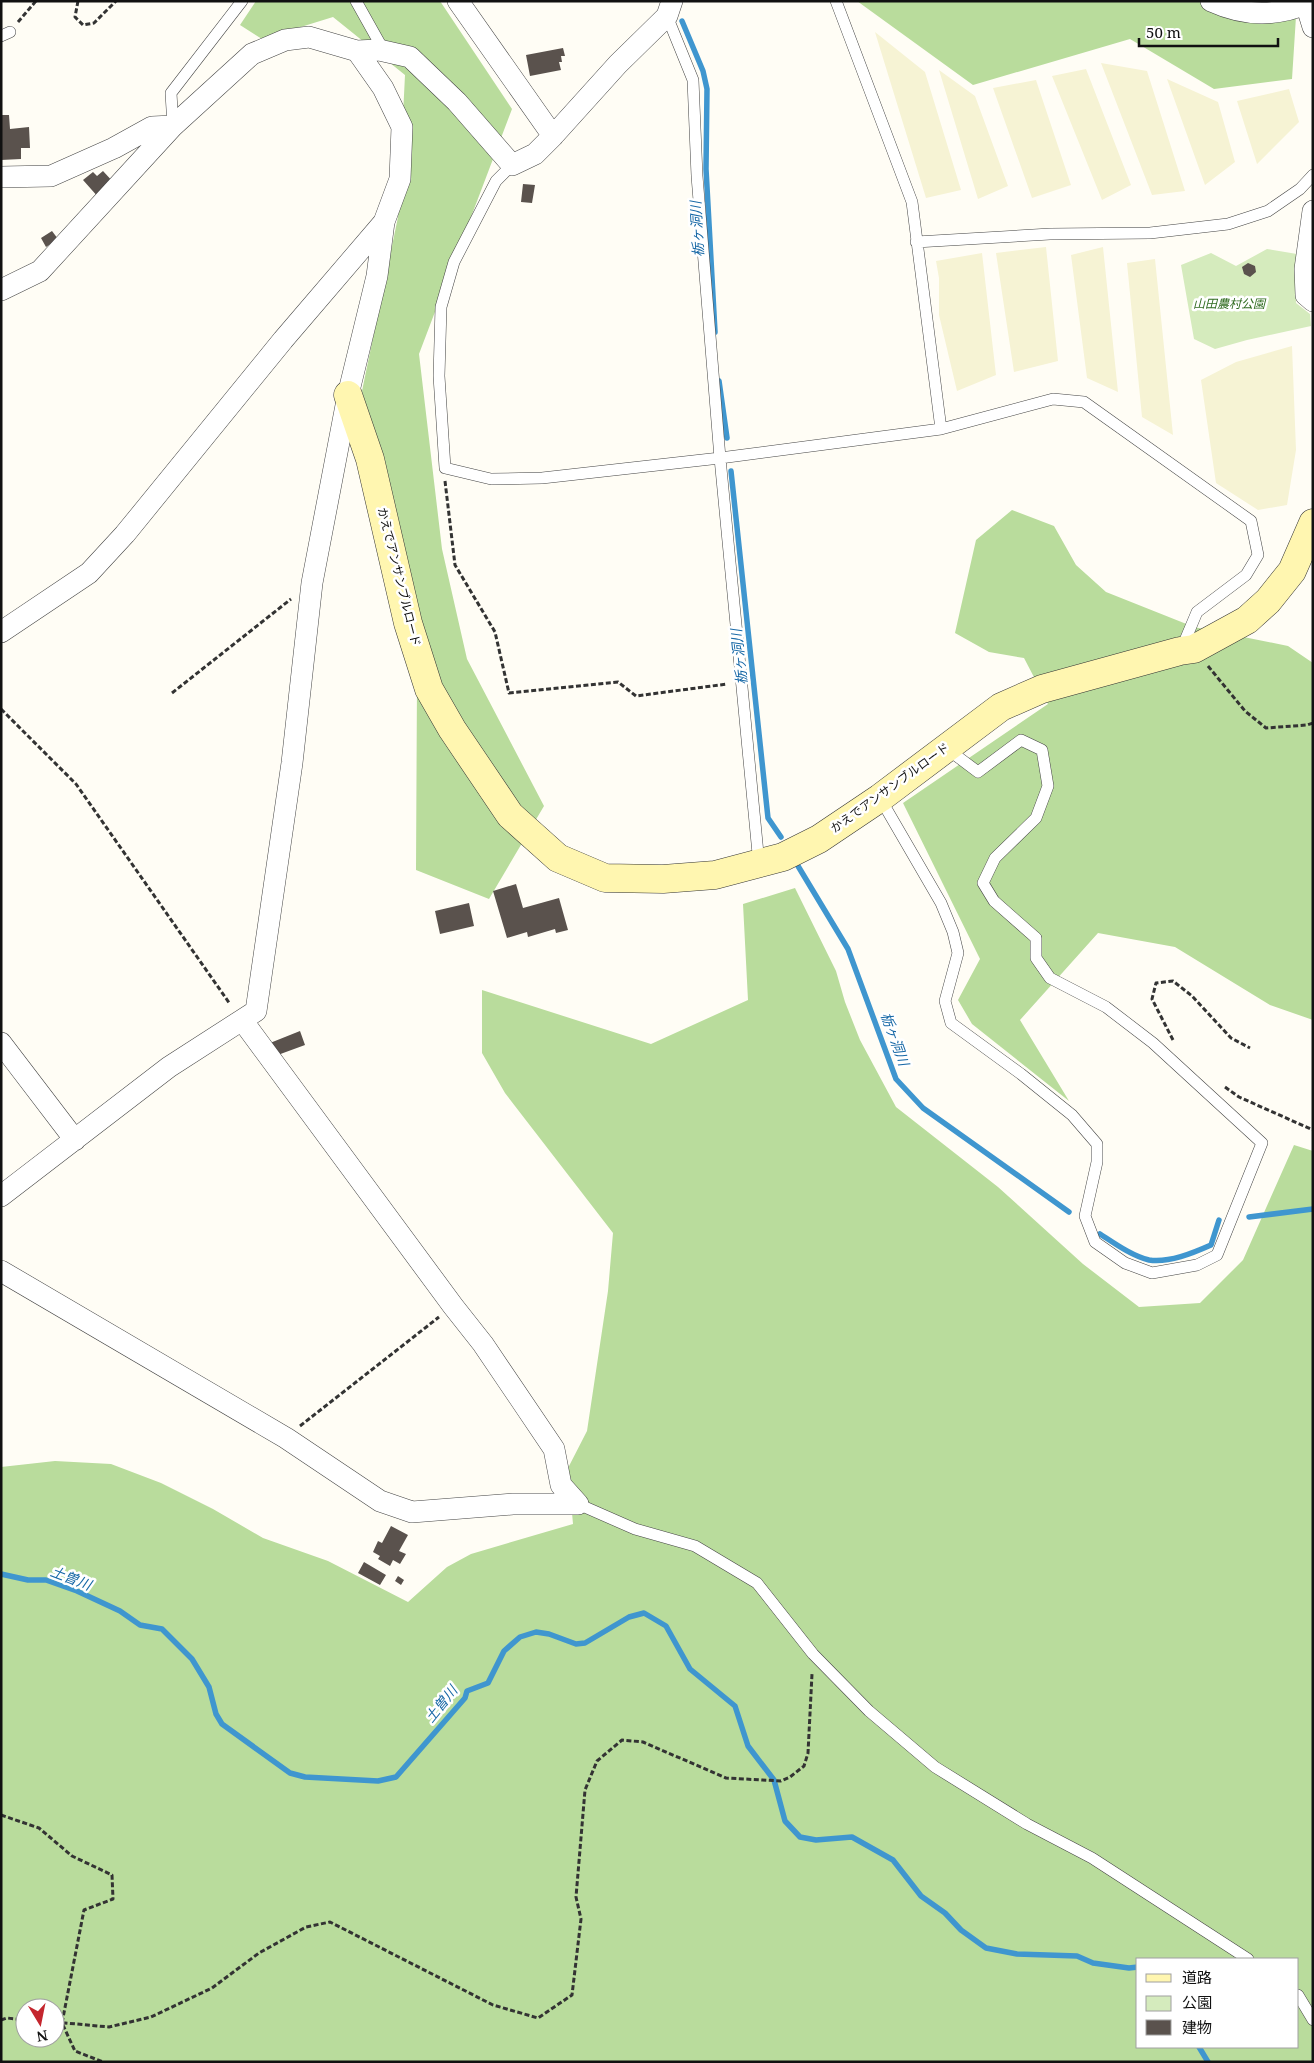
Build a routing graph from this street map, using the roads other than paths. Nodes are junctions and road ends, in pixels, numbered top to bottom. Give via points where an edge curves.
1 (242, 1) edge
2 (356, 1) edge
3 (458, 1) edge
4 (836, 1) edge
5 (1211, 1) edge
6 (1309, 3) edge
7 (669, 9) edge
8 (1313, 26) edge
9 (357, 51) junction
10 (384, 51) junction
11 (173, 126) junction
12 (553, 136) junction
13 (512, 165) junction
14 (1313, 175) edge
15 (1, 177) edge
16 (1313, 211) edge
17 (384, 222) junction
18 (916, 242) junction
19 (1, 290) edge
20 (1313, 300) edge
21 (348, 395) junction
22 (941, 429) junction
23 (720, 458) junction
24 (1313, 523) edge
25 (1, 632) edge
26 (1187, 650) junction
27 (946, 748) junction
28 (880, 798) junction
29 (759, 865) junction
30 (242, 1020) junction
31 (1, 1043) edge
32 (75, 1140) junction
33 (1, 1196) edge
34 (1, 1271) edge
35 (578, 1504) junction
36 (1246, 1958) edge
37 (1299, 1997) edge
38 (1313, 2020) edge

1 - 11 lane via 170,93
2 - 10 lane
3 - 12 street
4 - 18 lane via 912,202
5 - 6 street via 1229,9 1261,14 1281,12
6 - 8 street
7 - 12 street
7 - 23 lane via 693,80 697,176
9 - 10 street
9 - 11 street via 310,36 285,40 252,54
9 - 17 street via 383,88 402,127 400,179
10 - 13 street via 410,58 457,102
11 - 15 street via 152,127 51,176
11 - 19 street via 40,271
12 - 13 street via 535,154
13 - 23 lane via 496,181 454,262 441,307 439,376 445,468 491,479 542,478
14 - 18 lane via 1300,189 1268,210 1228,224 1150,233 1050,234
16 - 20 street via 1305,269 1306,294
17 - 21 street via 377,276
17 - 25 street via 89,573
18 - 22 lane
21 - 29 street, かえでアンサンブルロード via 370,459 408,624 429,689 510,815 558,858 605,878 663,879 714,875
21 - 30 street via 312,583 292,763 256,1011
22 - 23 lane
22 - 26 lane via 1053,399 1084,402 1252,521 1258,555 1246,575 1197,612
23 - 29 lane
24 - 26 street, かえでアンサンブルロード via 1292,571 1268,601 1247,620
26 - 27 street, かえでアンサンブルロード via 1042,690 1001,707
27 - 28 street, かえでアンサンブルロード
27 - 28 lane via 978,772 1021,740 1042,750 1048,786 1036,818 995,858 984,883 994,901 1036,938 1036,958 1050,978 1106,1007 1153,1043 1262,1143 1218,1255 1197,1265 1152,1273 1125,1263 1095,1242 1085,1216 1098,1144 1072,1115 951,1023 945,1001 958,953 953,932 941,903
28 - 29 street, かえでアンサンブルロード via 819,839
30 - 32 street via 169,1067
30 - 35 street via 483,1344 554,1449 561,1486
31 - 32 street
32 - 33 street
34 - 35 street via 286,1438 380,1501 412,1512 513,1504
35 - 36 lane via 635,1529 695,1546 757,1583 814,1654 869,1711 935,1767 1027,1824 1092,1858
37 - 38 lane

